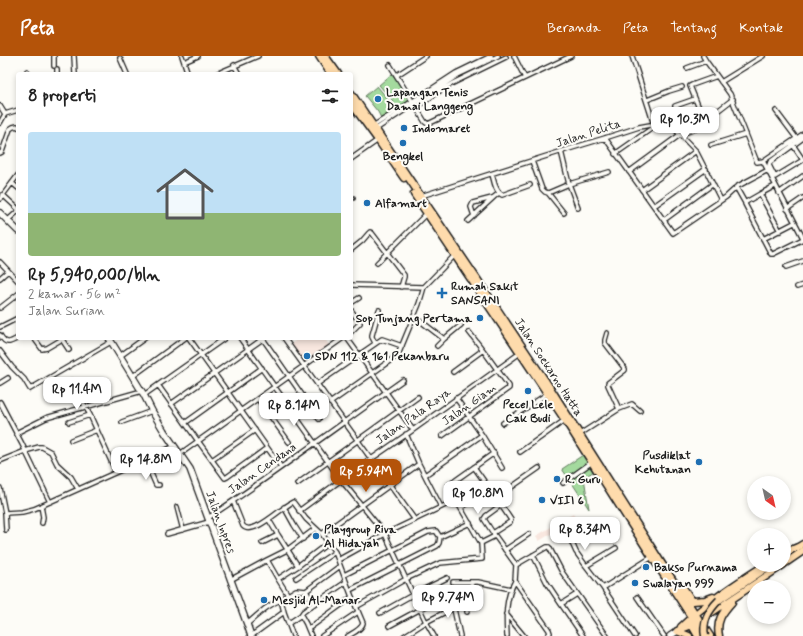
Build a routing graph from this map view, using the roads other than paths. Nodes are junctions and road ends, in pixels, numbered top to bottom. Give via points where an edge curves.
1 (54, 56) edge
2 (74, 56) edge
3 (182, 56) edge
4 (198, 56) edge
5 (258, 56) edge
6 (319, 56) edge
7 (325, 56) edge
8 (426, 56) edge
9 (490, 56) edge
10 (498, 56) edge
11 (514, 56) edge
12 (571, 56) edge
13 (632, 56) edge
14 (703, 56) edge
15 (506, 57) dead end
16 (760, 57) edge
17 (120, 58) dead end
18 (706, 61) junction
19 (184, 62) junction
20 (484, 62) junction
21 (390, 65) dead end
22 (234, 66) junction
23 (486, 67) junction
24 (687, 68) dead end
25 (57, 72) edge
26 (75, 72) edge
27 (126, 72) edge
28 (187, 72) edge
29 (220, 72) edge
30 (238, 72) edge
31 (331, 72) edge
32 (337, 72) edge
33 (397, 75) junction
34 (458, 75) junction
35 (717, 76) junction
36 (525, 78) junction
37 (460, 80) junction
38 (721, 82) junction
39 (442, 86) junction
40 (682, 87) dead end
41 (353, 96) edge
42 (695, 99) junction
43 (646, 100) junction
44 (733, 100) junction
45 (415, 104) junction
46 (0, 106) edge
47 (353, 106) edge
48 (675, 106) dead end
49 (776, 110) dead end
50 (16, 111) edge
51 (5, 114) junction
52 (706, 120) junction
53 (0, 122) edge
54 (654, 125) junction
55 (16, 126) edge
56 (375, 128) junction
57 (681, 134) junction
58 (746, 134) junction
59 (803, 134) edge
60 (605, 138) junction
61 (803, 138) edge
62 (797, 139) junction
63 (378, 140) junction
64 (792, 143) junction
65 (712, 145) dead end
66 (696, 151) junction
67 (562, 152) junction
68 (0, 153) edge
69 (615, 154) junction
70 (353, 158) edge
71 (532, 161) junction
72 (763, 161) junction
73 (706, 169) junction
74 (768, 170) junction
75 (609, 172) dead end
76 (629, 172) junction
77 (492, 174) junction
78 (803, 176) edge
79 (16, 177) edge
80 (12, 182) junction
81 (569, 184) junction
82 (714, 184) junction
83 (530, 185) dead end
84 (16, 186) edge
85 (775, 186) junction
86 (736, 187) junction
87 (642, 190) junction
88 (499, 193) junction
89 (548, 193) junction
90 (779, 193) junction
91 (760, 194) junction
92 (421, 196) junction
93 (1, 197) edge
94 (494, 197) junction
95 (803, 198) edge
96 (721, 200) junction
97 (745, 203) junction
98 (654, 206) junction
99 (16, 208) edge
100 (578, 208) dead end
101 (787, 209) junction
102 (16, 212) edge
103 (427, 213) junction
104 (564, 213) dead end
105 (0, 214) edge
106 (474, 216) junction
107 (664, 220) junction
108 (7, 221) junction
109 (468, 221) dead end
110 (794, 223) junction
111 (16, 229) edge
112 (780, 231) junction
113 (763, 239) junction
114 (803, 239) edge
115 (353, 248) edge
116 (387, 253) junction
117 (455, 255) junction
118 (803, 261) edge
119 (0, 262) edge
120 (377, 263) dead end
121 (786, 268) dead end
122 (8, 271) junction
123 (470, 273) junction
124 (0, 278) edge
125 (16, 279) edge
126 (353, 285) edge
127 (803, 285) edge
128 (401, 287) junction
129 (424, 287) junction
130 (797, 287) dead end
131 (16, 296) edge
132 (359, 298) dead end
133 (353, 302) edge
134 (0, 308) edge
135 (379, 310) dead end
136 (353, 313) edge
137 (414, 316) junction
138 (16, 319) edge
139 (461, 326) dead end
140 (0, 327) edge
141 (353, 330) edge
142 (469, 332) dead end
143 (607, 333) dead end
144 (0, 336) edge
145 (16, 339) edge
146 (444, 339) junction
147 (35, 340) edge
148 (59, 340) edge
149 (63, 340) edge
150 (110, 340) edge
151 (142, 340) edge
152 (182, 340) edge
153 (190, 340) edge
154 (222, 340) edge
155 (241, 340) edge
156 (261, 340) edge
157 (265, 340) edge
158 (285, 340) edge
159 (340, 340) edge
160 (349, 340) edge
161 (375, 343) junction
162 (402, 346) junction
163 (437, 346) dead end
164 (248, 349) junction
165 (69, 350) dead end
166 (483, 350) junction
167 (0, 351) edge
168 (520, 353) junction
169 (201, 355) junction
170 (360, 355) junction
171 (120, 356) junction
172 (304, 366) junction
173 (262, 368) junction
174 (497, 369) junction
175 (453, 372) dead end
176 (373, 373) junction
177 (214, 374) junction
178 (133, 376) junction
179 (290, 376) junction
180 (8, 378) dead end
181 (403, 380) dead end
182 (71, 381) dead end
183 (0, 383) edge
184 (318, 384) junction
185 (158, 385) junction
186 (275, 387) junction
187 (228, 392) junction
188 (386, 392) junction
189 (143, 393) junction
190 (547, 394) junction
191 (418, 397) dead end
192 (456, 398) junction
193 (258, 399) junction
194 (0, 402) edge
195 (330, 403) junction
196 (171, 404) junction
197 (86, 407) junction
198 (619, 409) junction
199 (152, 410) junction
200 (241, 411) junction
201 (399, 411) junction
202 (640, 411) dead end
203 (90, 415) junction
204 (469, 417) junction
205 (319, 419) dead end
206 (565, 420) junction
207 (69, 422) dead end
208 (122, 422) dead end
209 (344, 422) junction
210 (185, 423) junction
211 (503, 423) dead end
212 (97, 430) junction
213 (255, 430) junction
214 (413, 430) junction
215 (16, 433) junction
216 (406, 434) junction
217 (580, 434) junction
218 (482, 435) junction
219 (442, 436) dead end
220 (71, 440) dead end
221 (358, 440) junction
222 (198, 441) junction
223 (289, 442) dead end
224 (314, 443) junction
225 (175, 446) junction
226 (268, 448) junction
227 (25, 451) junction
228 (520, 452) dead end
229 (494, 453) junction
230 (180, 454) junction
231 (371, 458) junction
232 (145, 460) junction
233 (212, 460) junction
234 (0, 461) edge
235 (327, 461) junction
236 (592, 462) junction
237 (419, 464) junction
238 (281, 467) junction
239 (474, 467) junction
240 (502, 468) dead end
241 (540, 468) dead end
242 (116, 472) junction
243 (425, 475) junction
244 (606, 479) junction
245 (341, 480) junction
246 (563, 483) dead end
247 (297, 484) dead end
248 (159, 485) dead end
249 (390, 485) junction
250 (0, 488) edge
251 (488, 488) junction
252 (78, 489) junction
253 (1, 497) edge
254 (496, 498) junction
255 (456, 500) junction
256 (233, 501) junction
257 (50, 502) junction
258 (362, 505) junction
259 (501, 505) junction
260 (41, 506) junction
261 (176, 507) dead end
262 (441, 507) junction
263 (284, 508) junction
264 (461, 508) junction
265 (299, 511) junction
266 (5, 512) junction
267 (208, 520) junction
268 (269, 520) junction
269 (415, 520) junction
270 (42, 523) dead end
271 (470, 523) junction
272 (315, 529) junction
273 (6, 530) dead end
274 (183, 530) junction
275 (167, 534) dead end
276 (322, 534) junction
277 (385, 534) junction
278 (494, 534) junction
279 (529, 534) dead end
280 (278, 535) junction
281 (441, 536) junction
282 (303, 539) junction
283 (262, 542) dead end
284 (328, 543) junction
285 (481, 543) junction
286 (572, 543) dead end
287 (616, 548) dead end
288 (801, 548) edge
289 (287, 550) junction
290 (393, 550) junction
291 (505, 550) junction
292 (791, 551) edge
293 (335, 552) junction
294 (791, 553) edge
295 (533, 555) junction
296 (652, 557) junction
297 (791, 557) edge
298 (268, 560) junction
299 (338, 560) junction
300 (400, 564) junction
301 (662, 564) junction
302 (516, 565) junction
303 (298, 566) junction
304 (340, 566) junction
305 (586, 566) junction
306 (755, 572) edge
307 (761, 572) edge
308 (772, 572) edge
309 (344, 575) junction
310 (296, 578) dead end
311 (447, 578) dead end
312 (278, 579) junction
313 (230, 580) junction
314 (406, 580) junction
315 (515, 581) junction
316 (346, 582) junction
317 (453, 582) dead end
318 (472, 582) junction
319 (603, 588) junction
320 (511, 589) junction
321 (350, 590) junction
322 (306, 591) junction
323 (450, 593) dead end
324 (740, 593) junction
325 (414, 594) junction
326 (577, 594) junction
327 (288, 595) junction
328 (352, 597) junction
329 (637, 597) dead end
330 (719, 598) junction
331 (281, 600) junction
332 (314, 604) junction
333 (561, 604) junction
334 (356, 607) junction
335 (420, 609) junction
336 (284, 612) junction
337 (358, 612) junction
338 (467, 612) dead end
339 (380, 613) dead end
340 (506, 614) junction
341 (301, 615) junction
342 (694, 620) junction
343 (426, 622) junction
344 (289, 623) junction
345 (247, 624) junction
346 (390, 626) dead end
347 (308, 629) junction
348 (678, 631) junction
349 (251, 636) edge
350 (293, 636) edge
351 (311, 636) edge
352 (322, 636) edge
353 (348, 636) edge
354 (404, 636) edge
355 (434, 636) edge
356 (460, 636) edge
357 (507, 636) edge
358 (524, 636) edge
359 (547, 636) edge
360 (583, 636) edge
361 (607, 636) edge
362 (635, 636) edge
363 (664, 636) edge
364 (670, 636) edge
365 (690, 636) edge
366 (698, 636) edge
367 (705, 636) edge
368 (710, 636) edge
369 (719, 636) edge

1 - 25 street
2 - 26 street
3 - 19 street
4 - 19 street
5 - 22 street
6 - 31 main road
7 - 32 main road
8 - 33 street
9 - 39 street via 456,73
10 - 20 street
11 - 36 street
12 - 36 street
13 - 43 street
14 - 18 street
15 - 23 street
16 - 38 street
17 - 27 street
18 - 24 street
18 - 35 street
19 - 28 street
20 - 23 street
20 - 34 street
21 - 33 street
22 - 29 street
22 - 30 street
23 - 37 street
33 - 45 street
34 - 37 street
34 - 39 street
35 - 38 street
35 - 42 street via 691,86
36 - 45 street via 430,124 427,124
37 - 39 street
38 - 44 street
39 - 45 street
40 - 43 street
41 - 56 main road, Jalan Soekarno Hatta
42 - 48 street
42 - 52 street
43 - 54 street
44 - 52 street
44 - 58 street
45 - 56 street
46 - 51 street
47 - 63 main road, Jalan Soekarno Hatta
49 - 62 street
50 - 51 street
51 - 53 street
52 - 57 street via 693,130
54 - 57 street, Jalan Pelita via 667,120
54 - 60 street, Jalan Pelita
54 - 69 street
55 - 68 street via 10,129
56 - 92 main road, Jalan Soekarno Hatta
57 - 66 street, Jalan Pelita
57 - 76 street
58 - 65 street
58 - 72 street via 757,161
59 - 62 street
60 - 67 street, Jalan Pelita
60 - 69 street
61 - 64 street
62 - 64 street
63 - 70 street
63 - 103 main road, Jalan Soekarno Hatta
64 - 64 street via 769,163 775,177 803,160
64 - 72 street
66 - 73 street, Jalan Pelita
66 - 87 street
67 - 71 street, Jalan Pelita
67 - 81 street
69 - 76 street
71 - 77 street, Jalan Pelita
71 - 89 street via 540,184
72 - 74 street
73 - 82 street, Jalan Pelita
73 - 98 street
74 - 85 street
74 - 86 street
75 - 81 street
76 - 87 street
77 - 88 street
77 - 92 street, Jalan Pelita
78 - 90 street
79 - 80 street
80 - 84 street
80 - 93 street
81 - 89 street
81 - 100 street
82 - 96 street, Jalan Pelita
82 - 107 street
83 - 88 street via 502,195
85 - 90 street
85 - 91 street
86 - 96 street
86 - 97 street
87 - 98 street
88 - 94 street
89 - 104 street
90 - 101 street
91 - 97 street
91 - 112 street
92 - 123 main road, Jalan Soekarno Hatta
93 - 99 street
94 - 106 street
94 - 106 street via 473,204 471,207
95 - 101 street
96 - 107 street via 674,232
97 - 113 street
98 - 107 street
101 - 110 street
102 - 108 street
103 - 116 street
103 - 117 main road, Jalan Soekarno Hatta
105 - 108 main road
106 - 109 street
108 - 111 main road
110 - 112 street
110 - 114 street
112 - 113 street
113 - 114 street via 773,254
115 - 116 street via 370,232
116 - 120 street
116 - 128 street via 404,275
117 - 123 main road, Jalan Soekarno Hatta
117 - 129 street
118 - 121 street
119 - 122 street
122 - 124 street
122 - 125 street
123 - 168 main road, Jalan Soekarno Hatta
123 - 217 main road, Jalan Soekarno Hatta
126 - 128 street
127 - 130 street
128 - 129 street
129 - 137 street
131 - 134 street
132 - 133 street
135 - 161 street via 372,334
136 - 141 street via 360,324
137 - 146 street
137 - 162 street
138 - 140 street
139 - 146 street
142 - 166 street
143 - 198 street via 605,343 625,368 608,383
144 - 145 street via 8,342
146 - 163 street
147 - 148 street via 42,349
149 - 165 street
150 - 167 street via 30,389
150 - 171 main road, Jalan Inpres
151 - 171 street
152 - 178 street
153 - 169 street
154 - 169 street
155 - 164 street
156 - 164 street
157 - 179 street
158 - 172 street
159 - 172 street
160 - 170 street
161 - 162 street via 383,339
161 - 170 street
162 - 176 street via 395,358
164 - 173 street
164 - 177 street
166 - 174 street
166 - 175 street
168 - 174 street, Jalan Pala Raya
168 - 190 main road, Jalan Soekarno Hatta
169 - 177 street
169 - 185 street
170 - 176 street
170 - 184 street
171 - 178 main road, Jalan Inpres
172 - 179 street
172 - 184 street
173 - 186 street
173 - 187 street
174 - 192 street, Jalan Pala Raya
174 - 204 street, Jalan Giam via 509,388
176 - 188 street
176 - 195 street
177 - 187 street
177 - 196 street
178 - 189 main road, Jalan Inpres
179 - 186 street
179 - 205 street
180 - 183 street
181 - 188 street, Jalan Cendana
182 - 197 street
184 - 195 street
185 - 189 street
185 - 196 street
186 - 193 street
186 - 224 street
187 - 200 street
187 - 210 street
188 - 201 street
188 - 209 street, Jalan Cendana
189 - 197 street
189 - 199 main road, Jalan Inpres
190 - 206 main road, Jalan Soekarno Hatta
190 - 211 street
191 - 201 street
192 - 204 street
192 - 214 street, Jalan Pala Raya
193 - 200 street
193 - 223 street
194 - 215 street
195 - 209 street
196 - 210 street
197 - 203 street
197 - 215 street via 45,419
198 - 202 street via 632,404
198 - 217 street
199 - 208 street
199 - 225 main road, Jalan Inpres
200 - 213 street
200 - 222 street
201 - 214 street
201 - 221 street
203 - 207 street
203 - 212 street
204 - 218 street
204 - 219 street, Jalan Giam
206 - 228 street
206 - 236 main road, Jalan Soekarno Hatta
209 - 221 street
209 - 224 street, Jalan Cendana
210 - 222 street
212 - 220 street
212 - 242 street
213 - 226 street
213 - 233 street
214 - 216 street, Jalan Pala Raya
215 - 227 street
216 - 231 street, Jalan Pala Raya
216 - 237 street
217 - 244 main road, Jalan Soekarno Hatta
218 - 229 street
218 - 243 street
221 - 231 street
221 - 235 street
222 - 230 street
222 - 233 street
224 - 235 street
224 - 238 street, Jalan Cendana
225 - 230 main road, Jalan Inpres
225 - 232 street
226 - 233 street via 226,478
226 - 238 street
227 - 234 street
227 - 252 street via 39,447 50,451 57,464 71,477
227 - 257 street
229 - 239 street
229 - 240 street
230 - 267 main road, Jalan Inpres via 190,469
231 - 245 street, Jalan Pala Raya
231 - 249 street
232 - 242 street
232 - 248 street via 156,485
235 - 245 street
235 - 247 street
236 - 244 main road, Jalan Soekarno Hatta
236 - 246 street
237 - 243 street
237 - 249 street
238 - 256 street, Jalan Cendana
239 - 251 street
239 - 255 street via 449,485
241 - 254 street
242 - 252 street
243 - 262 street
244 - 296 main road, Jalan Soekarno Hatta
244 - 301 main road, Jalan Soekarno Hatta
245 - 258 street
245 - 265 street, Jalan Pala Raya
249 - 258 street
249 - 269 street
250 - 253 street
251 - 254 street
251 - 264 street
252 - 257 street
253 - 266 street
254 - 259 street
255 - 262 street
255 - 264 street
256 - 267 street, Jalan Cendana
256 - 268 street via 245,528
257 - 260 street
258 - 276 street
258 - 277 street
259 - 278 street via 485,518
259 - 278 street via 511,521
260 - 266 street via 28,511
260 - 270 street via 44,517
261 - 274 street
262 - 269 street
263 - 265 street via 294,503
263 - 268 street
263 - 282 street
264 - 271 street
265 - 272 street
266 - 273 street
267 - 274 street, Jalan Cendana
267 - 313 main road, Jalan Inpres
268 - 280 street
269 - 277 street
271 - 281 street
271 - 285 street
272 - 276 street
272 - 282 street
274 - 275 street, Jalan Cendana
276 - 284 street
277 - 290 street
277 - 299 street
278 - 285 street
278 - 291 street
279 - 291 street
280 - 283 street
280 - 289 street
281 - 290 street via 436,531 428,532
281 - 300 street via 437,546
282 - 289 street
284 - 293 street
284 - 303 street
285 - 314 street via 482,559 442,562
286 - 305 street
287 - 305 street
288 - 292 main road
288 - 294 main road
288 - 297 main road
289 - 298 street
289 - 303 street
290 - 300 street
290 - 309 street
291 - 302 street
293 - 299 street
293 - 310 street
295 - 302 street
295 - 326 street via 549,547
295 - 333 street
296 - 319 street
296 - 342 main road, Jalan Soekarno Hatta
298 - 312 street
298 - 313 street
299 - 304 street
300 - 314 street
300 - 321 street
301 - 330 main road via 675,576 693,601
301 - 342 main road, Jalan Soekarno Hatta
302 - 315 street
303 - 312 street
304 - 309 street
304 - 322 street
305 - 319 street
306 - 330 main road
307 - 330 main road
308 - 324 main road
309 - 316 street
311 - 325 street
312 - 327 street
313 - 345 main road, Jalan Inpres
314 - 325 street
314 - 334 street
315 - 320 street
315 - 359 street via 549,630
316 - 321 street
316 - 332 street
317 - 318 street
318 - 320 street
318 - 338 street
319 - 362 street
320 - 340 street
321 - 328 street
322 - 327 street via 296,590
322 - 332 street
323 - 335 street
324 - 342 main road
324 - 369 main road via 721,616 718,623
325 - 335 street
325 - 339 street
326 - 333 street
326 - 361 street
327 - 331 street
328 - 334 street
328 - 347 street
329 - 363 street
330 - 342 main road
330 - 367 main road, bridge via 705,621
331 - 336 street
331 - 345 street
332 - 341 street
333 - 360 street
334 - 337 street
335 - 343 street
335 - 346 street
336 - 344 street
336 - 349 street
337 - 352 street
337 - 353 street via 362,626
340 - 357 street
340 - 358 street
341 - 344 street
341 - 347 street
342 - 348 main road
342 - 366 main road
342 - 367 main road, Jalan Soekarno Hatta
342 - 368 main road, Jalan Soekarno Hatta
343 - 354 street
343 - 355 street
343 - 356 street via 454,608
344 - 350 street
345 - 349 main road, Jalan Inpres
347 - 351 street
348 - 364 main road
348 - 365 main road

